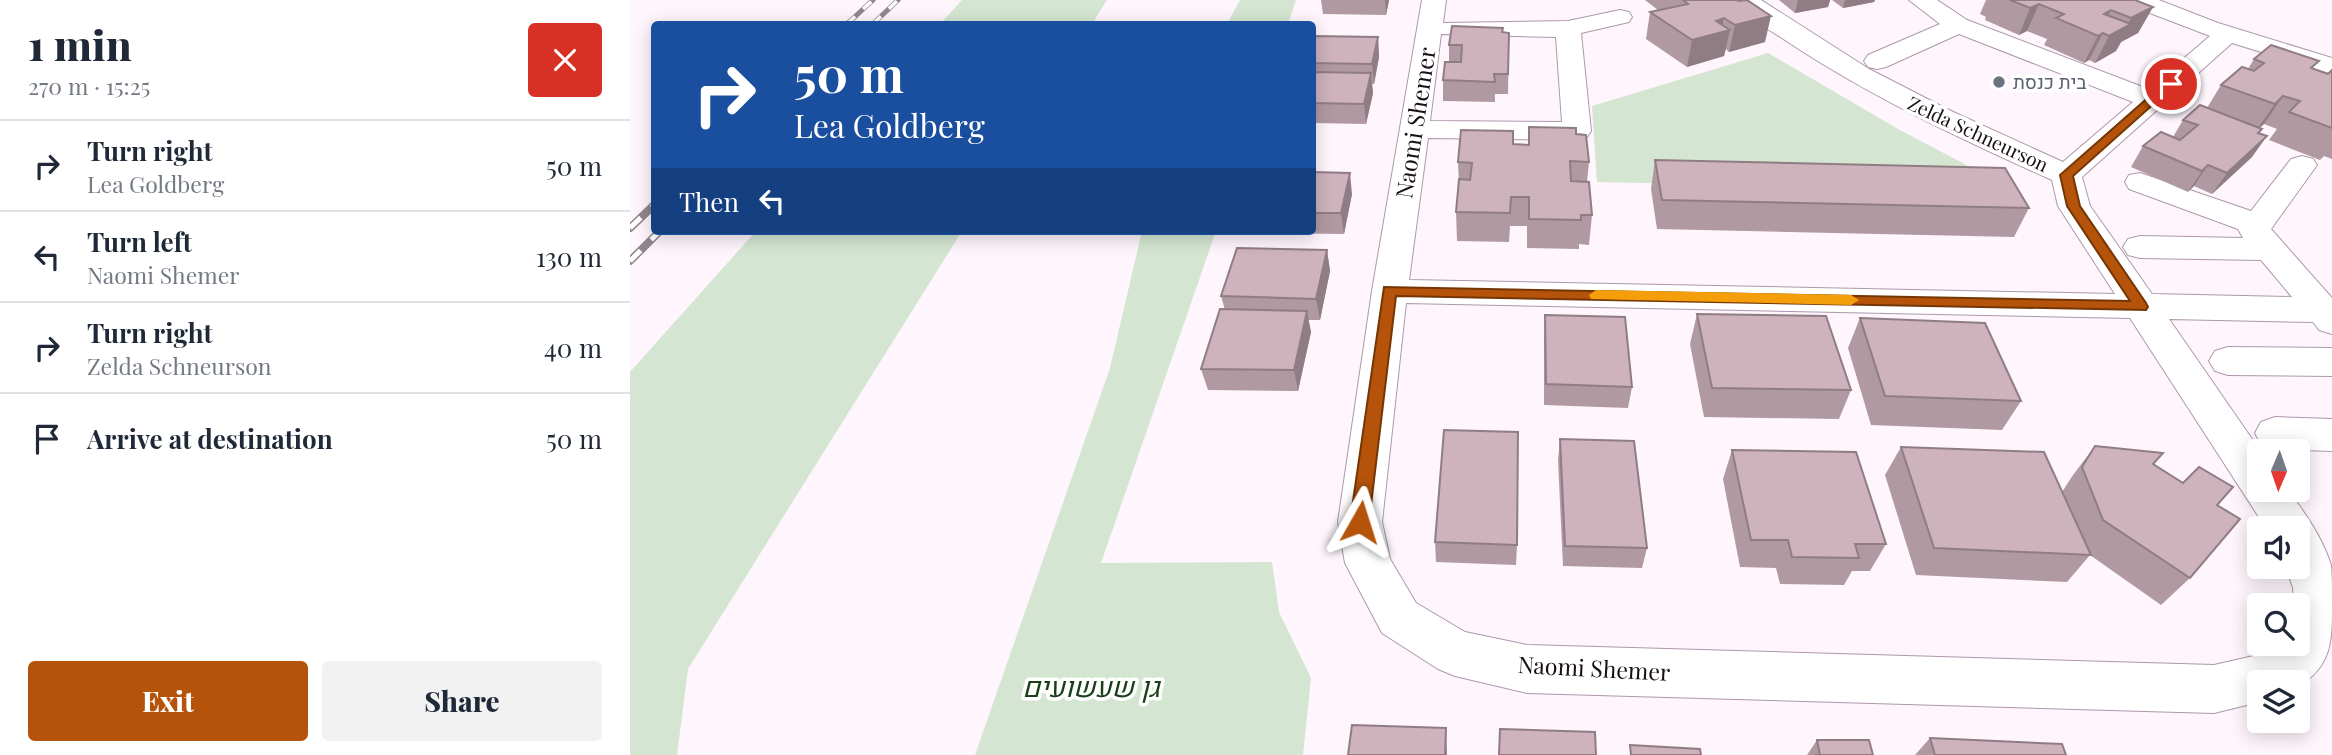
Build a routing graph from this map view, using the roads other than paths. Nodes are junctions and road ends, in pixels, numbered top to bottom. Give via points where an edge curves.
1 (1745, 0) edge
2 (1922, 0) edge
3 (2137, 0) edge
4 (1495, 3) dead end
5 (1432, 15) edge
6 (1620, 17) dead end
7 (1958, 25) junction
8 (1480, 29) junction
9 (1568, 29) junction
10 (2228, 34) junction
11 (1877, 61) dead end
12 (2332, 66) edge
13 (2151, 100) junction
14 (1415, 129) junction
15 (2302, 165) dead end
16 (2066, 175) junction
17 (2140, 182) dead end
18 (2265, 237) junction
19 (2140, 247) dead end
20 (1390, 291) junction
21 (2141, 307) junction
22 (2327, 315) edge
23 (2228, 361) dead end
24 (2332, 362) edge
25 (2275, 433) dead end
26 (2332, 435) edge
27 (2247, 464) edge
28 (2310, 572) edge

1 - 16 street, Zelda Schneurson via 1818,51 1892,93
2 - 7 street
3 - 10 street
4 - 8 street
5 - 8 street
5 - 14 street, Naomi Shemer
6 - 9 street
7 - 11 street
7 - 13 street
8 - 9 street
9 - 14 street via 1577,131
10 - 12 street
10 - 13 street, Zelda Schneurson
13 - 16 street, Zelda Schneurson
14 - 20 street, Naomi Shemer
15 - 18 street
16 - 21 street via 2074,206
17 - 18 street
18 - 19 street
18 - 22 street
20 - 21 street
20 - 28 street, Naomi Shemer via 1360,522 1368,563 1399,618 1455,653 1527,668 2214,689 2261,679 2300,662 2320,625
21 - 22 street
21 - 27 street
23 - 24 street
25 - 26 street

